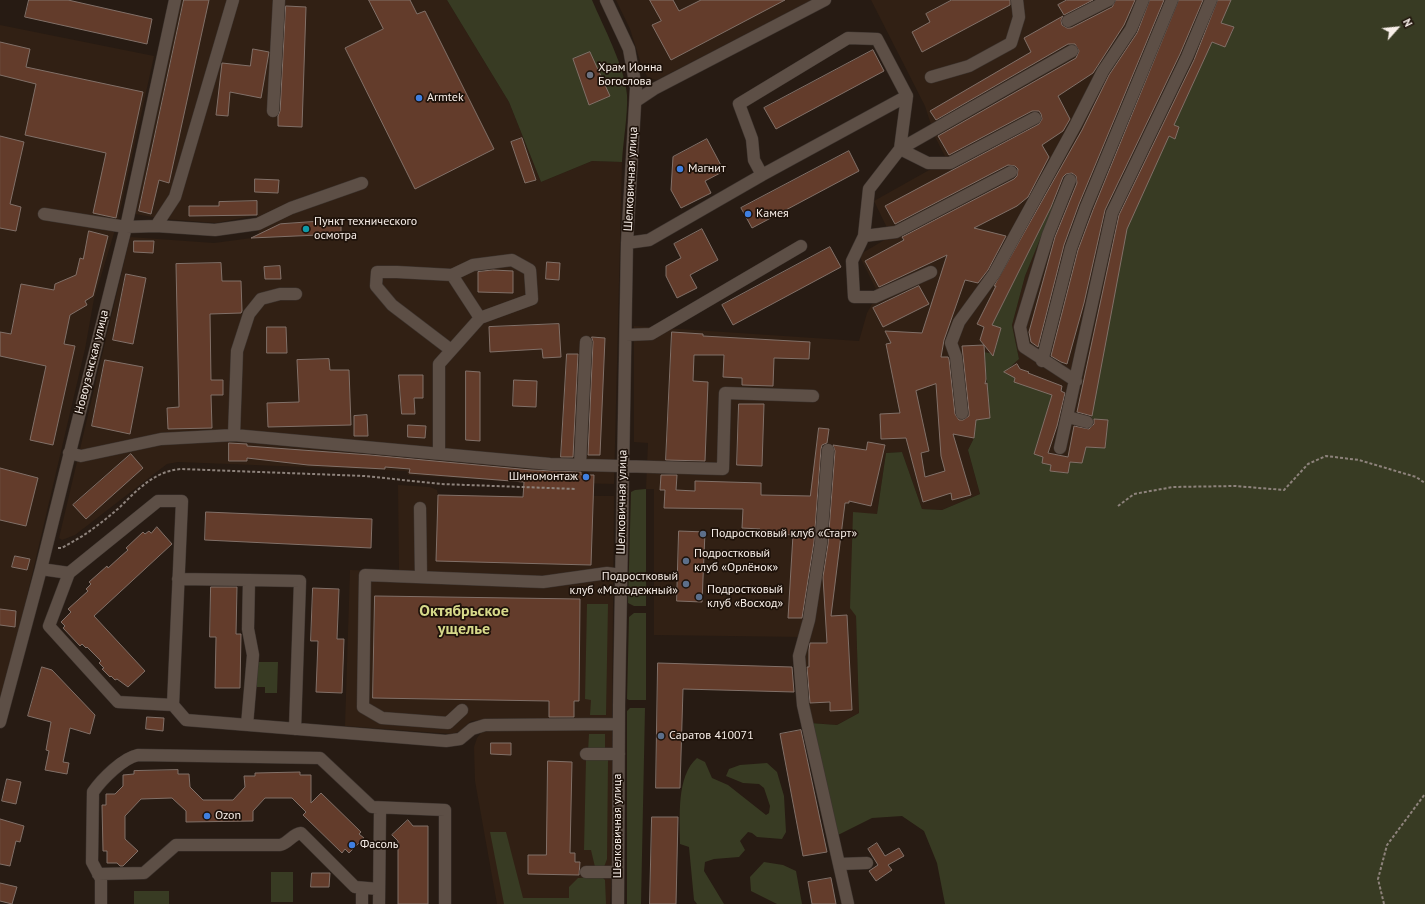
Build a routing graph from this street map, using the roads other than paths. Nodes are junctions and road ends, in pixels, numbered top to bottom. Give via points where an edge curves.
1 (175, 0) edge
2 (233, 0) edge
3 (279, 0) edge
4 (606, 0) edge
5 (825, 0) edge
6 (1017, 0) edge
7 (1109, 0) edge
8 (1143, 0) edge
9 (1172, 0) edge
10 (1211, 0) edge
11 (1068, 21) dead end
12 (1072, 51) dead end
13 (931, 77) dead end
14 (907, 96) junction
15 (636, 101) junction
16 (273, 111) dead end
17 (1035, 118) dead end
18 (900, 149) junction
19 (1011, 172) dead end
20 (762, 175) junction
21 (1070, 180) dead end
22 (362, 184) dead end
23 (44, 214) dead end
24 (156, 226) junction
25 (126, 227) junction
26 (864, 236) junction
27 (627, 243) junction
28 (802, 246) dead end
29 (931, 272) dead end
30 (452, 275) junction
31 (296, 294) dead end
32 (480, 318) junction
33 (626, 335) junction
34 (586, 342) dead end
35 (451, 350) junction
36 (1042, 360) junction
37 (1076, 381) junction
38 (813, 396) dead end
39 (962, 413) dead end
40 (1068, 417) junction
41 (1087, 422) dead end
42 (234, 435) junction
43 (1060, 448) dead end
44 (828, 450) dead end
45 (439, 452) junction
46 (69, 453) junction
47 (580, 465) junction
48 (623, 466) junction
49 (420, 508) dead end
50 (41, 569) junction
51 (69, 573) junction
52 (621, 575) junction
53 (421, 577) junction
54 (178, 579) junction
55 (249, 580) junction
56 (172, 705) junction
57 (462, 710) dead end
58 (0, 722) edge
59 (619, 724) junction
60 (247, 725) junction
61 (295, 729) junction
62 (586, 754) dead end
63 (619, 754) junction
64 (380, 809) junction
65 (867, 863) dead end
66 (839, 864) junction
67 (586, 872) dead end
68 (618, 872) junction
69 (98, 874) junction
70 (362, 888) junction
71 (379, 889) junction
72 (101, 904) edge
73 (362, 904) edge
74 (379, 904) edge
75 (445, 904) edge
76 (618, 904) edge
77 (848, 904) edge

1 - 25 street, Новоузенская улица
2 - 24 street via 175,197
3 - 16 street
4 - 15 street, Шелковичная улица via 629,49 634,70
5 - 15 street via 654,89
6 - 13 street via 1019,17 1011,43 969,66
7 - 11 street
8 - 39 street via 1131,29 1103,71 994,274 959,322 951,343 956,357
9 - 36 street via 1071,248
10 - 37 street via 1187,57 1112,213
12 - 18 street
14 - 18 street
14 - 20 street
14 - 20 street via 877,39 848,38 739,104 752,139 754,160
15 - 27 street, Шелковичная улица
17 - 18 street via 950,163 928,163
18 - 26 street via 869,189
19 - 26 street via 896,232
20 - 27 street via 649,240
21 - 36 street via 1048,235 1020,327 1024,347
22 - 24 street via 291,208 258,224 215,230
23 - 25 street
24 - 25 street
25 - 46 street, Новоузенская улица
26 - 29 street via 852,260 854,297 875,297
27 - 33 street, Шелковичная улица
28 - 33 street via 651,334
30 - 32 street
30 - 32 street via 473,265 512,260 530,270 532,299
30 - 35 street via 377,272 376,286 392,305
31 - 42 street via 280,294 261,299 250,314 237,351
32 - 35 street
33 - 48 street, Шелковичная улица
34 - 47 street
35 - 45 street via 439,364
36 - 37 street
37 - 40 street
38 - 48 street via 725,392 723,469
40 - 41 street
40 - 43 street
42 - 45 street
42 - 46 street via 161,439 80,456
44 - 66 street via 821,543 809,620 799,656 803,705
45 - 47 street
46 - 50 street, Новоузенская улица
47 - 48 street
48 - 52 street, Шелковичная улица
49 - 53 street
50 - 51 street
50 - 58 street, Новоузенская улица
51 - 54 street via 158,501 182,501
51 - 56 street via 49,626 118,702
52 - 53 street via 607,574 543,582
52 - 59 street, Шелковичная улица
53 - 57 street via 365,575 363,707 382,718 448,722
54 - 55 street
54 - 56 street
55 - 60 street via 248,629 252,655
55 - 61 street via 300,581
56 - 60 street via 186,720
59 - 61 street via 486,725 472,729 460,739 446,741
59 - 63 street, Шелковичная улица
60 - 61 street
62 - 63 street
63 - 68 street, Шелковичная улица
64 - 69 street via 372,808 320,758 130,756 93,792 92,862
64 - 71 street
64 - 75 street via 445,807
65 - 66 street
66 - 77 street
67 - 68 street
68 - 76 street, Шелковичная улица
69 - 70 street via 144,873 176,846 280,845 301,833 355,887
69 - 72 street via 101,879
70 - 71 street
70 - 73 street
71 - 74 street

